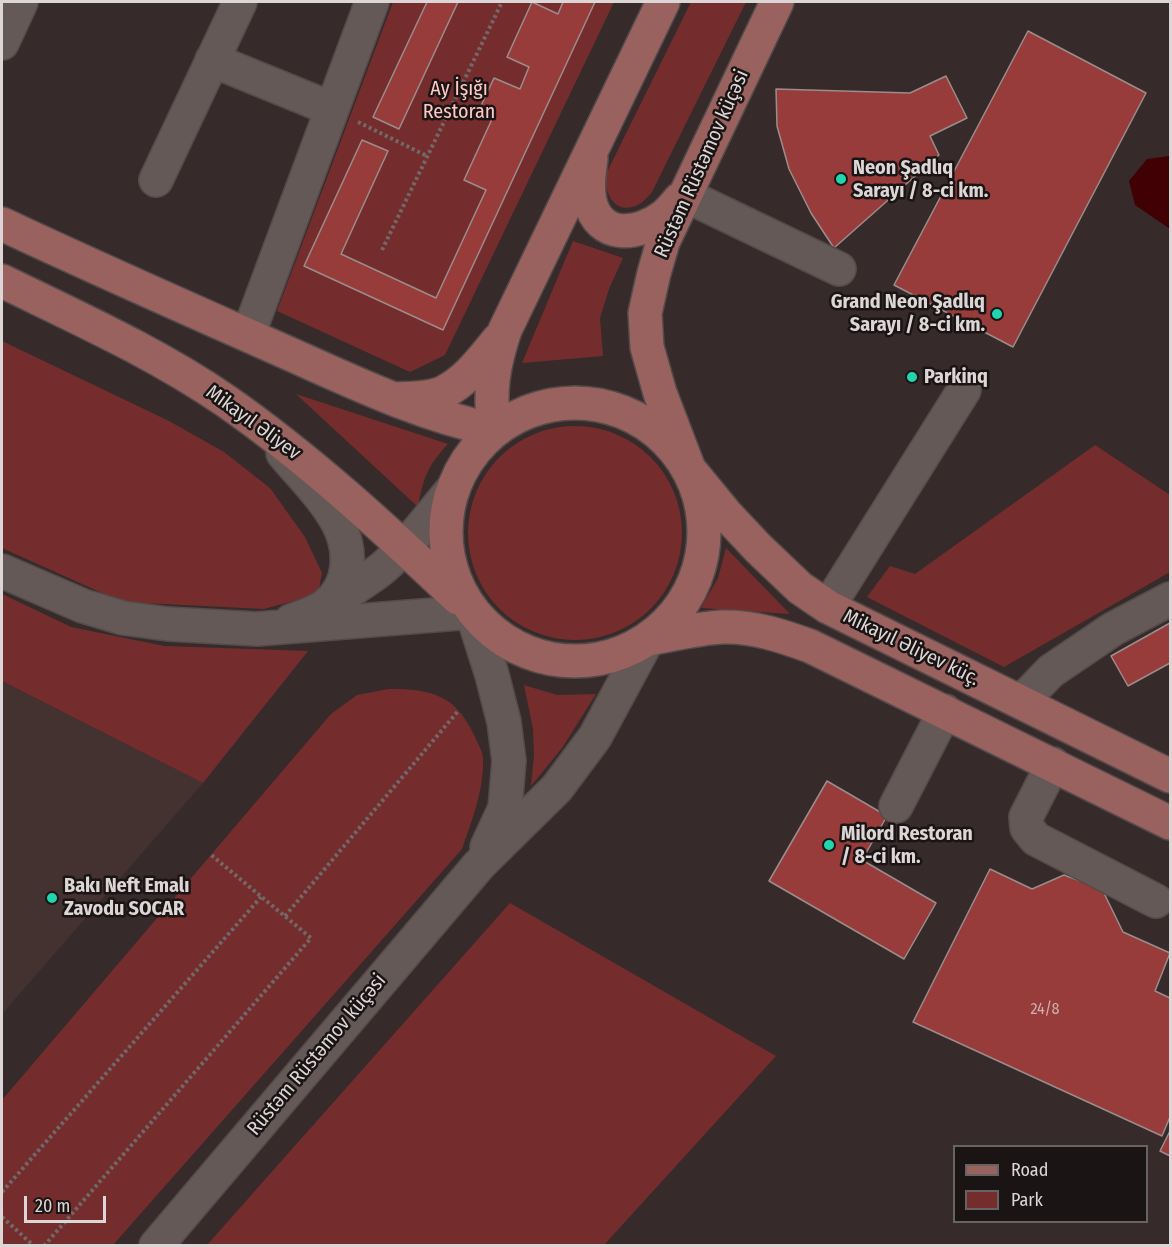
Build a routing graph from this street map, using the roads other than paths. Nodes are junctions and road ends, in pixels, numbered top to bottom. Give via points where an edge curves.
1 (21, 2) edge
2 (240, 2) edge
3 (372, 2) edge
4 (663, 2) edge
5 (777, 2) edge
6 (2, 43) edge
7 (212, 60) junction
8 (332, 109) junction
9 (592, 148) junction
10 (156, 180) dead end
11 (684, 195) junction
12 (2, 224) edge
13 (839, 269) dead end
14 (2, 281) edge
15 (505, 330) junction
16 (248, 335) junction
17 (964, 390) dead end
18 (391, 399) junction
19 (264, 430) junction
20 (494, 430) junction
21 (689, 469) junction
22 (451, 491) junction
23 (404, 547) junction
24 (2, 571) edge
25 (1170, 599) edge
26 (326, 605) junction
27 (828, 607) junction
28 (472, 612) junction
29 (257, 629) junction
30 (648, 639) junction
31 (1021, 702) junction
32 (945, 711) junction
33 (1053, 764) junction
34 (1170, 776) edge
35 (896, 806) dead end
36 (1170, 823) edge
37 (479, 865) junction
38 (1156, 901) dead end
39 (156, 1245) edge

1 - 6 street
2 - 7 street
3 - 8 street
4 - 9 main road
5 - 11 main road, Rüstəm Rüstəmov küçəsi
7 - 8 street
7 - 10 street
8 - 16 street
9 - 11 main road via 588,189 591,204 598,218 611,229 627,232 646,226 664,216
9 - 15 main road
11 - 13 street
11 - 21 main road, Rüstəm Rüstəmov küçəsi via 663,242 645,313 647,347 657,384
12 - 16 main road
14 - 19 main road, Mikayıl Əliyev via 180,372
15 - 18 main road via 465,378 443,393
15 - 20 main road via 492,383
16 - 18 main road
17 - 27 street
18 - 20 main road via 460,423
19 - 23 main road, Mikayıl Əliyev via 348,496
19 - 26 street via 338,522 349,565 343,584
20 - 21 main road via 526,411 563,402 601,404 637,417 667,439
20 - 22 main road via 468,457
21 - 27 main road, Mikayıl Əliyev küç. via 758,548 800,588
21 - 30 main road via 701,499 704,520 701,562 690,592 672,618
22 - 23 street
22 - 28 main road via 444,527 448,565
23 - 26 street via 363,583
23 - 28 main road, Mikayıl Əliyev
24 - 29 street via 83,606 123,618
25 - 31 street via 1113,629 1051,671
26 - 29 street via 286,623
27 - 31 main road, Mikayıl Əliyev küç.
28 - 29 street
28 - 30 main road via 500,639 535,656 574,662 612,656
28 - 37 street via 502,713 509,761 505,808
30 - 32 main road via 722,627 782,636
30 - 37 street via 595,737 557,788
31 - 34 main road, Mikayıl Əliyev küç.
32 - 33 main road
32 - 35 street
33 - 36 main road
33 - 38 street via 1026,817 1027,828 1036,839
37 - 39 street, Rüstəm Rüstəmov küçəsi

